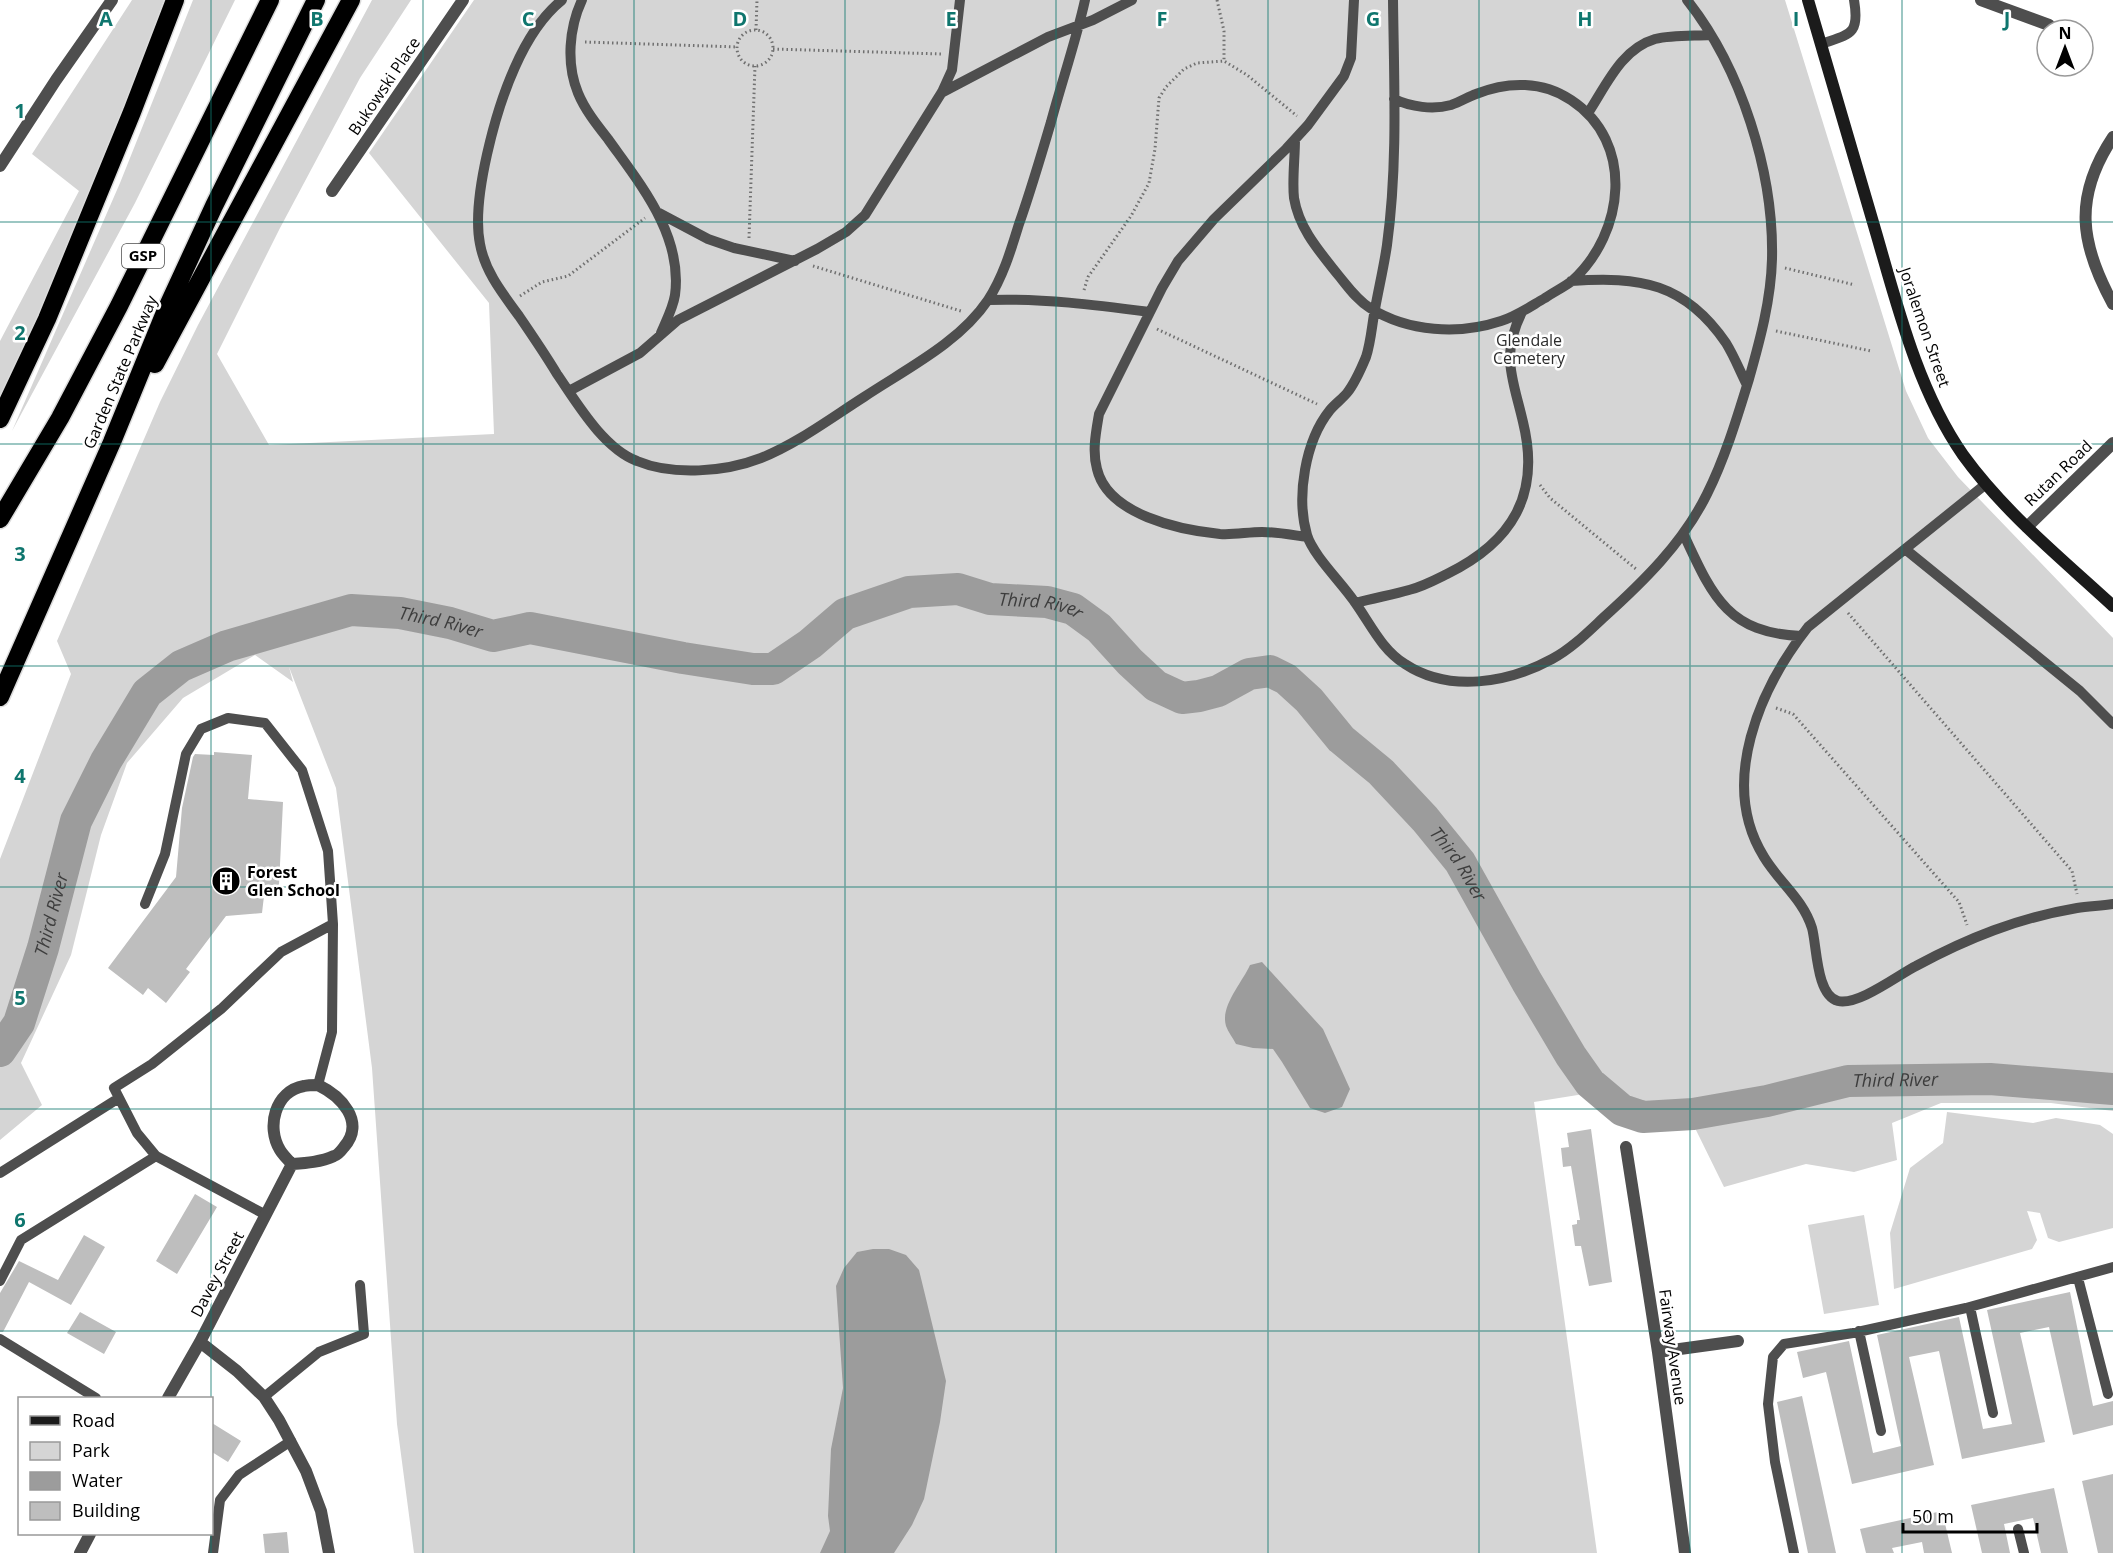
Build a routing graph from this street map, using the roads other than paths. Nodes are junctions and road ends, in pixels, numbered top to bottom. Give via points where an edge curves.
1 (112, 0) edge
2 (175, 0) edge
3 (270, 0) edge
4 (316, 0) edge
5 (351, 0) edge
6 (463, 0) edge
7 (562, 0) edge
8 (582, 0) edge
9 (960, 0) edge
10 (1084, 0) edge
11 (1132, 0) edge
12 (1354, 0) edge
13 (1393, 0) edge
14 (1687, 0) edge
15 (1808, 0) edge
16 (1854, 0) edge
17 (1982, 0) edge
18 (2035, 20) edge
19 (1078, 25) junction
20 (1710, 35) junction
21 (1821, 44) junction
22 (942, 92) junction
23 (1394, 99) junction
24 (1588, 113) junction
25 (2113, 137) edge
26 (1295, 140) junction
27 (0, 166) edge
28 (332, 191) dead end
29 (658, 211) junction
30 (795, 261) junction
31 (1571, 281) junction
32 (987, 300) junction
33 (2113, 304) edge
34 (1374, 310) junction
35 (1150, 312) junction
36 (1522, 312) junction
37 (659, 336) junction
38 (1747, 385) junction
39 (569, 392) junction
40 (0, 419) edge
41 (112, 442) junction
42 (2113, 443) edge
43 (1986, 484) junction
44 (0, 519) edge
45 (2027, 527) junction
46 (1684, 535) junction
47 (1307, 537) junction
48 (1905, 549) junction
49 (1356, 603) junction
50 (2113, 606) edge
51 (1802, 636) junction
52 (0, 697) edge
53 (2113, 724) edge
54 (145, 904) dead end
55 (2113, 904) edge
56 (333, 924) junction
57 (318, 1085) junction
58 (119, 1098) junction
59 (1626, 1147) dead end
60 (156, 1156) junction
61 (292, 1164) junction
62 (0, 1173) edge
63 (266, 1215) junction
64 (2113, 1267) edge
65 (2078, 1278) junction
66 (0, 1281) edge
67 (360, 1285) dead end
68 (1970, 1307) junction
69 (1859, 1331) junction
70 (0, 1339) edge
71 (1738, 1341) dead end
72 (200, 1342) junction
73 (1658, 1352) junction
74 (2108, 1394) dead end
75 (94, 1397) edge
76 (169, 1397) edge
77 (264, 1397) junction
78 (1993, 1413) dead end
79 (1881, 1431) dead end
80 (291, 1441) junction
81 (2018, 1529) dead end
82 (89, 1535) edge
83 (80, 1553) edge
84 (213, 1553) edge
85 (329, 1553) edge
86 (1685, 1553) edge
87 (1794, 1553) edge
88 (2024, 1553) edge

1 - 27 street
2 - 40 highway via 47,319
3 - 44 highway, Garden State Parkway / GSP via 60,418
4 - 41 highway, Garden State Parkway / GSP via 166,310
5 - 41 highway
6 - 28 street, Bukowski Place
7 - 39 lane via 533,33 515,66 484,169 478,203 480,245 493,279
8 - 29 lane via 573,19 571,42 572,72 578,94
9 - 22 lane via 952,70
10 - 19 lane
11 - 19 lane
12 - 26 lane via 1351,58 1344,76
13 - 23 lane
14 - 20 lane
15 - 21 street, Joralemon Street
16 - 21 lane via 1856,24 1849,34
17 - 18 street
19 - 22 lane
19 - 32 lane via 1016,236
20 - 24 lane via 1656,39 1638,46 1623,60
20 - 38 lane via 1746,110 1770,206 1771,265 1766,314
21 - 43 street, Joralemon Street via 1909,342 1938,413
22 - 30 lane via 865,215 846,232
23 - 24 lane via 1414,106 1436,107 1503,86 1533,85 1553,90
23 - 34 lane via 1387,243
24 - 31 lane via 1600,127 1610,150 1617,186 1604,236
25 - 33 street via 2091,180 2085,222 2093,263
26 - 34 lane via 1294,196 1298,215 1318,250 1357,298
26 - 35 lane via 1191,243
29 - 30 lane via 708,239
29 - 37 lane via 670,244 675,281 675,296
30 - 37 lane via 678,320
31 - 36 lane
31 - 38 lane via 1622,279 1669,290 1703,316 1726,344
32 - 35 lane via 1022,298
32 - 39 lane via 936,349 799,438 760,459 731,466 668,469 636,461 614,446
34 - 36 lane via 1405,323 1448,330 1503,321
34 - 47 lane via 1367,354 1358,374 1330,410 1307,451 1303,489
35 - 47 lane via 1100,414 1095,455 1102,482 1134,511 1189,530
36 - 49 lane via 1513,330 1510,370 1527,442 1527,486 1520,506 1506,530 1485,552 1458,568 1411,590
37 - 39 lane via 640,353
38 - 46 lane via 1708,493
41 - 52 highway, Garden State Parkway / GSP
42 - 45 street, Rutan Road
43 - 45 street, Joralemon Street
43 - 48 lane
45 - 50 street, Joralemon Street
46 - 49 lane via 1582,637 1553,658 1484,682 1434,678 1404,664 1386,649
46 - 51 lane via 1706,581 1733,615 1749,626
47 - 49 lane
48 - 51 lane
48 - 53 lane via 2080,691
51 - 55 lane via 1775,677 1751,736 1746,767 1747,818 1765,859 1796,896 1806,915 1829,996 1839,1002 1851,1000 1971,938 2011,924
54 - 56 lane via 165,854 186,754 201,729 228,718 265,723 302,770 328,851
56 - 57 lane via 332,1032
56 - 58 lane via 281,952 221,1009 152,1064 114,1088
57 - 61 street via 302,1086 275,1108 273,1129 278,1146
57 - 61 street via 333,1092 345,1106 353,1122 350,1140 336,1156
58 - 60 lane via 137,1133
58 - 62 lane
59 - 73 street, Fairway Avenue
60 - 63 lane
60 - 66 lane via 21,1239
61 - 63 street, Davey Street
63 - 72 street, Davey Street
64 - 65 lane
65 - 68 lane
65 - 74 lane
67 - 77 lane via 364,1334 319,1352
68 - 69 lane
68 - 78 lane
69 - 79 lane
69 - 87 lane via 1784,1344 1773,1357 1768,1404 1775,1462
70 - 75 lane
71 - 73 street
72 - 76 street, Davey Street
72 - 77 street
73 - 86 street, Fairway Avenue
77 - 80 street
80 - 84 lane via 239,1475 220,1500
80 - 85 street via 321,1510
81 - 88 lane
82 - 83 street

